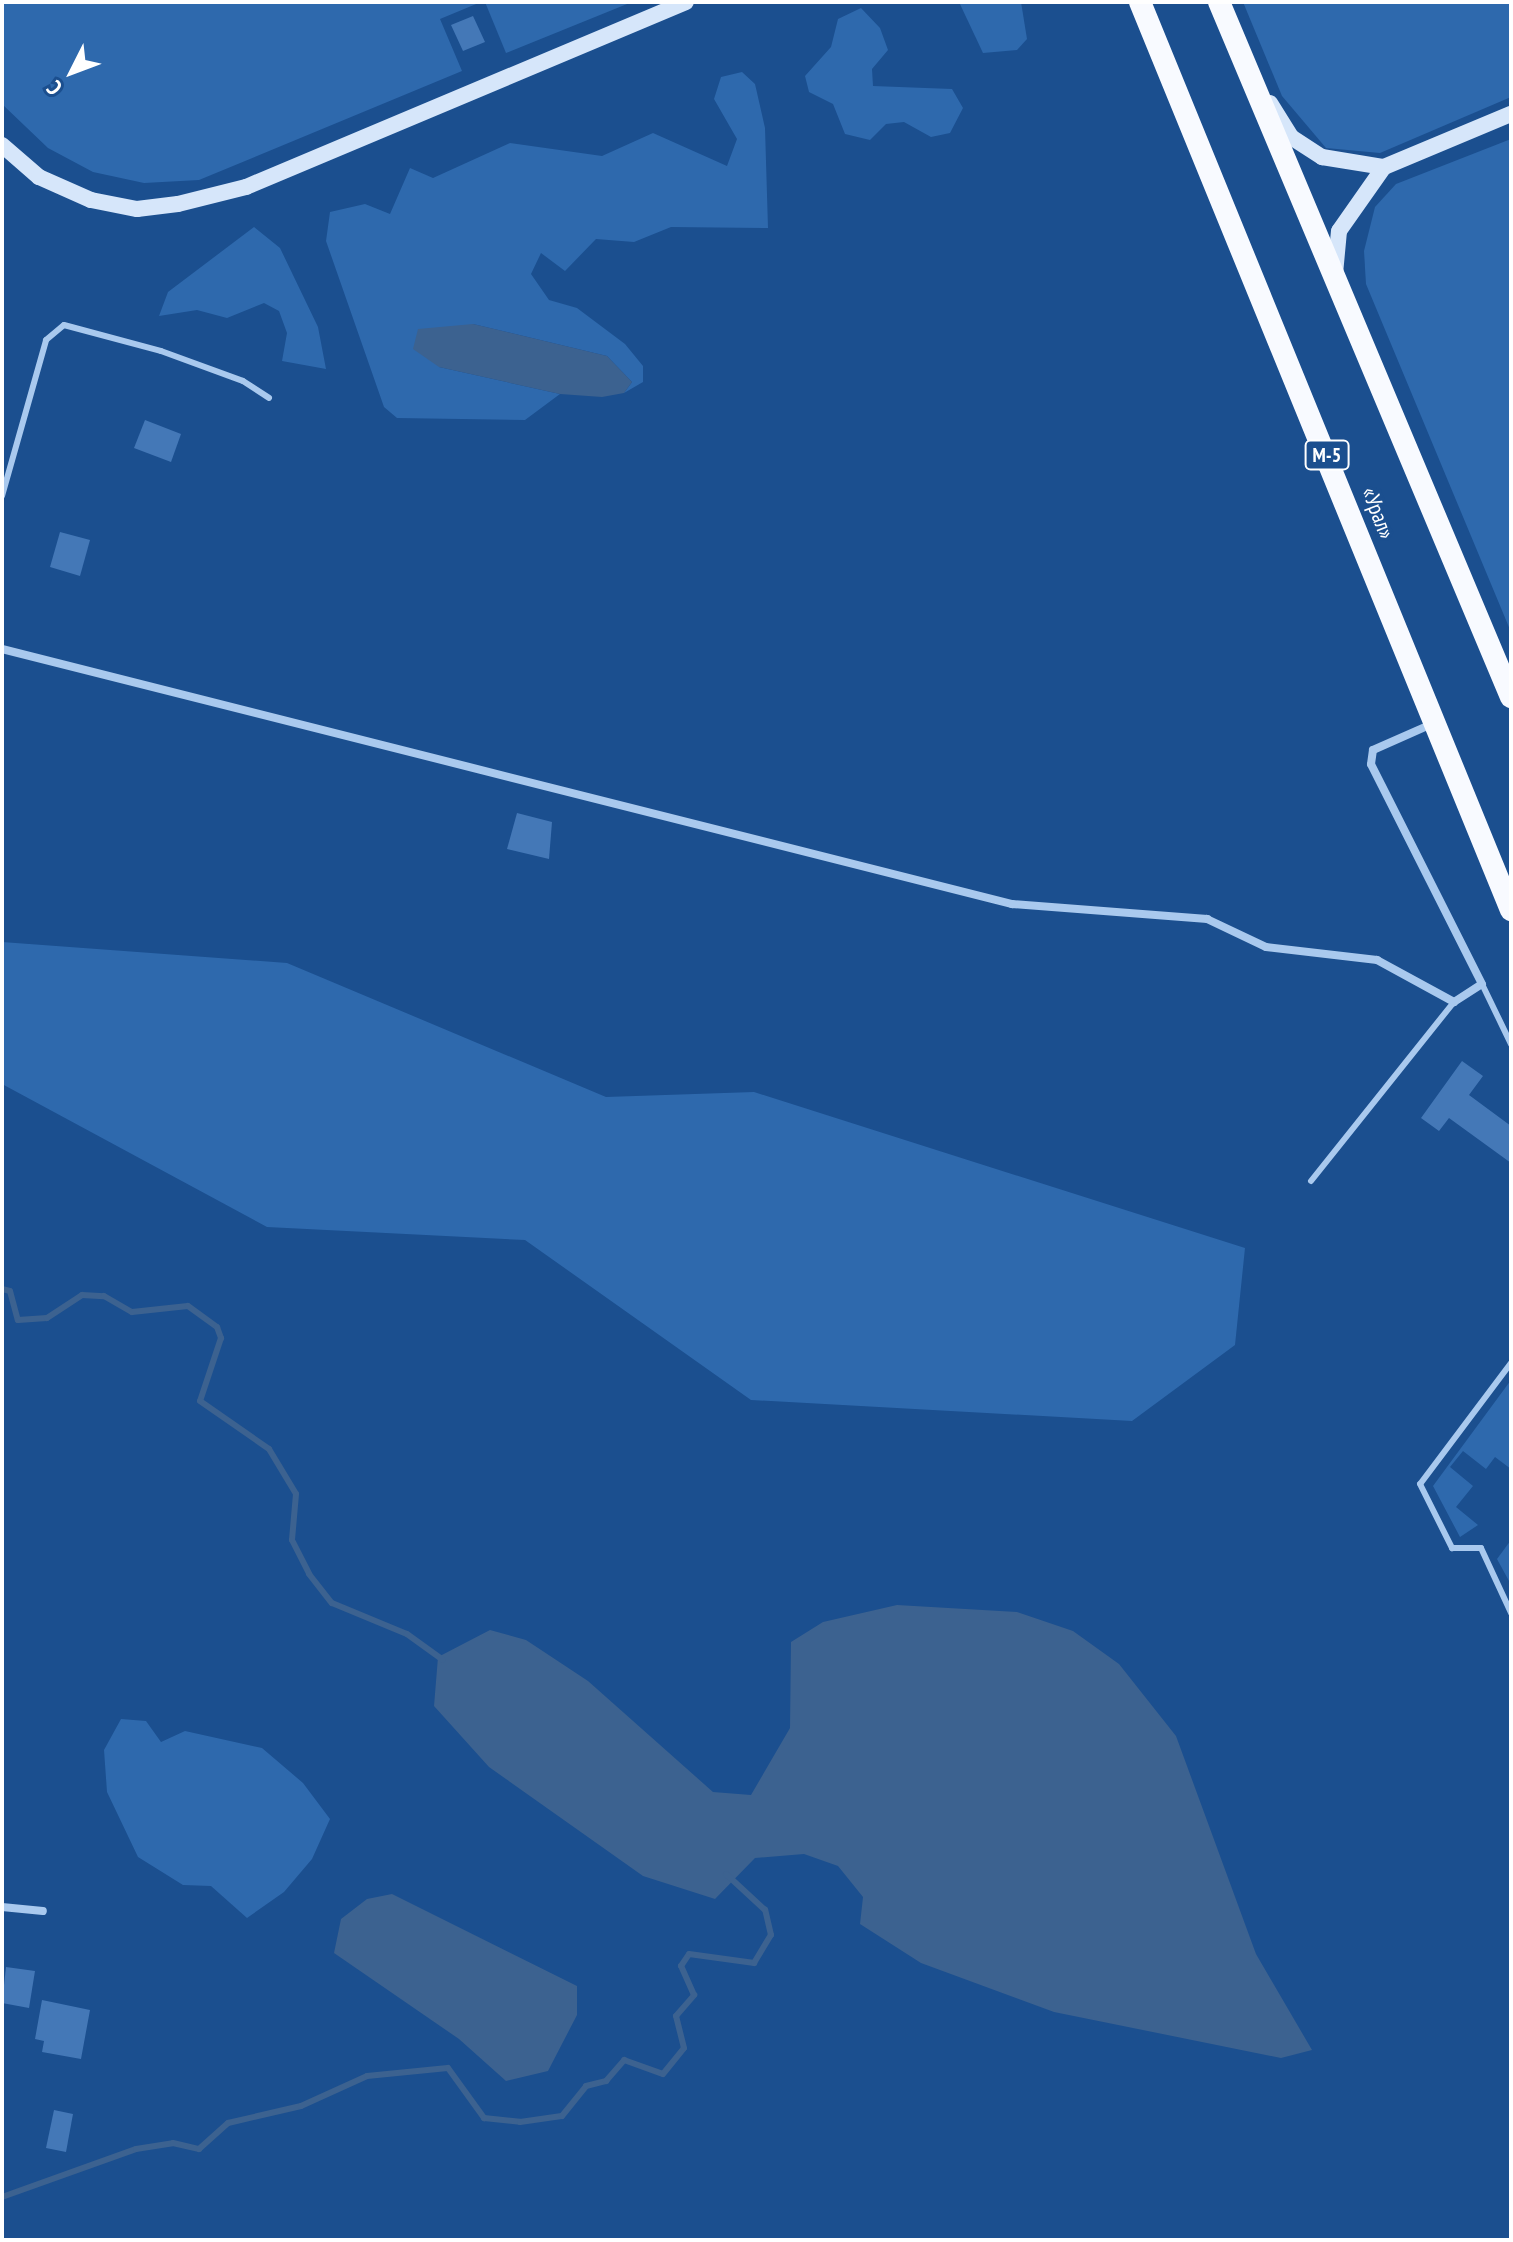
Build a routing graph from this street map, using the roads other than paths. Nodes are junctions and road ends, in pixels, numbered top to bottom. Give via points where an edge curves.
1 (686, 2) edge
2 (1140, 2) edge
3 (1219, 2) edge
4 (1245, 63) junction
5 (1511, 114) edge
6 (2, 145) edge
7 (1384, 167) junction
8 (1334, 277) junction
9 (269, 398) dead end
10 (2, 496) edge
11 (2, 649) edge
12 (1511, 697) edge
13 (1432, 724) junction
14 (1511, 910) edge
15 (1482, 984) junction
16 (1454, 1002) junction
17 (1511, 1044) edge
18 (1311, 1181) dead end
19 (1511, 1363) edge
20 (1511, 1613) edge
21 (2, 1907) edge
22 (43, 1911) dead end

1 - 6 main road via 246,187 178,204 137,209 91,200 39,177
2 - 13 highway, «Урал» / М-5 via 1273,315
3 - 4 highway
4 - 7 main road via 1291,137 1322,157
4 - 8 highway
5 - 7 main road
7 - 8 main road via 1339,231
8 - 12 highway
9 - 10 lane via 243,381 161,351 64,325 46,340
11 - 16 street via 1012,904 1207,919 1266,947 1377,960
13 - 14 highway, «Урал» / М-5
13 - 15 street via 1373,750 1371,764
15 - 16 street
15 - 17 lane
16 - 18 lane
19 - 20 lane via 1420,1484 1452,1548 1481,1548
21 - 22 street

